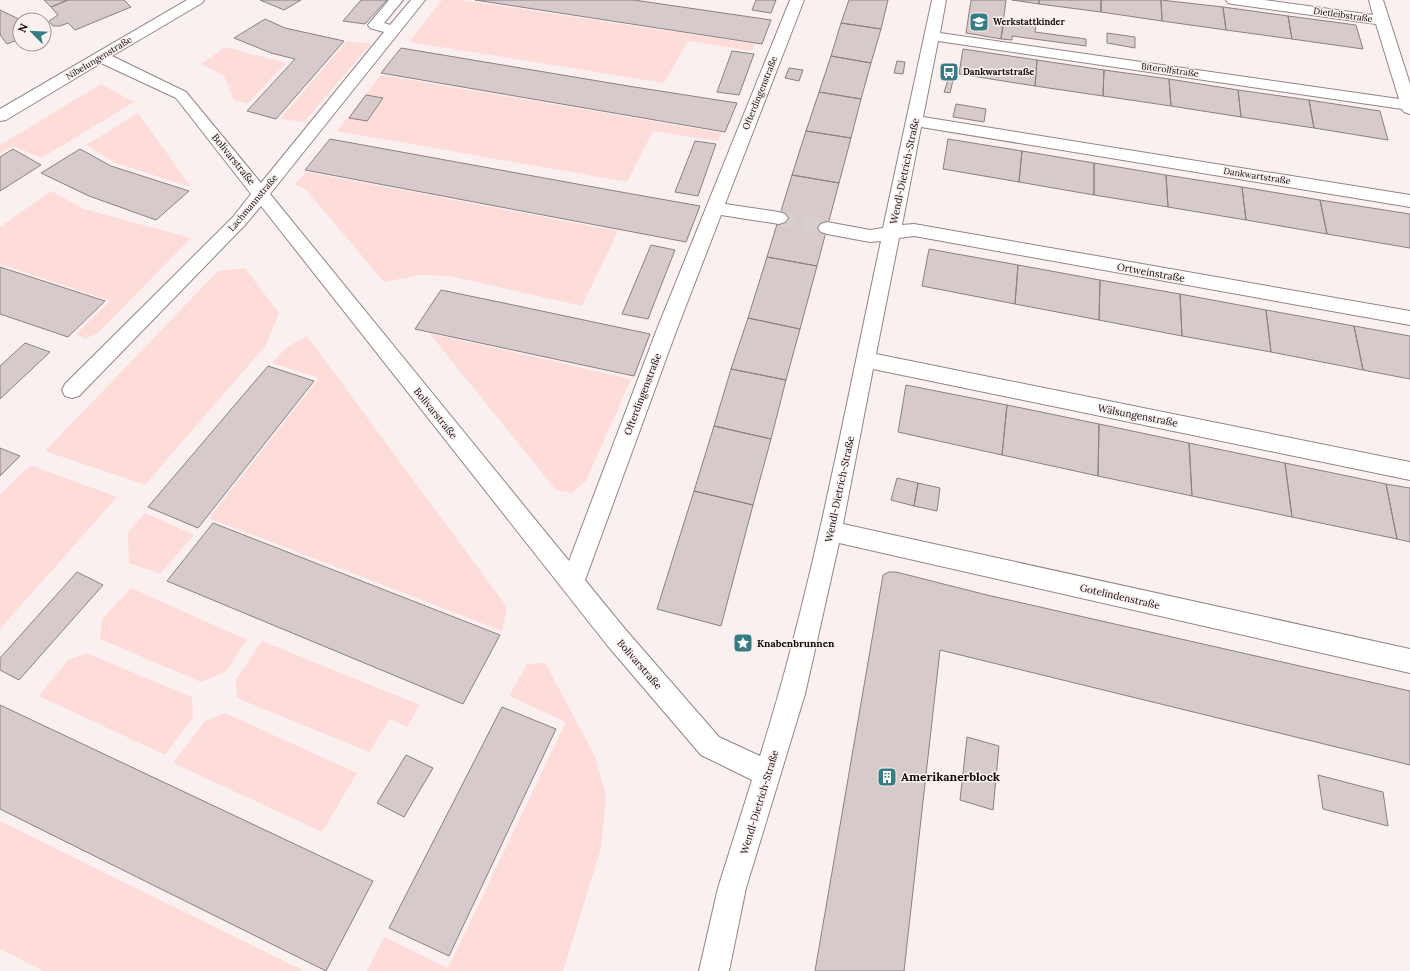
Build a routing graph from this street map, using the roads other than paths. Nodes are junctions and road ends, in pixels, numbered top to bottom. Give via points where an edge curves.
1 (197, 0) edge
2 (396, 0) edge
3 (418, 0) edge
4 (797, 0) edge
5 (939, 0) edge
6 (1233, 0) edge
7 (1376, 0) edge
8 (1382, 20) junction
9 (394, 30) junction
10 (932, 36) junction
11 (101, 57) junction
12 (1409, 107) edge
13 (0, 116) edge
14 (915, 121) junction
15 (262, 194) junction
16 (1410, 200) edge
17 (714, 208) junction
18 (779, 218) tunnel mouth
19 (827, 228) tunnel mouth
20 (891, 233) junction
21 (1410, 318) edge
22 (866, 360) junction
23 (72, 390) dead end
24 (1410, 471) edge
25 (830, 531) junction
26 (573, 582) junction
27 (1410, 661) edge
28 (768, 774) junction
29 (714, 971) edge

1 - 11 street, Nibelungenstraße
2 - 9 street via 375,25
3 - 9 street, Lachmannstraße
4 - 17 street, Ofterdingenstraße
5 - 10 street, Wendl-Dietrich-Straße
6 - 8 street, Dietleibstraße
7 - 8 street
8 - 12 street
9 - 15 street, Lachmannstraße
10 - 12 street, Biterolfstraße
10 - 14 street, Wendl-Dietrich-Straße
11 - 13 street, Nibelungenstraße
11 - 15 street, Bolivarstraße via 181,95
14 - 16 street, Dankwartstraße
14 - 20 street, Wendl-Dietrich-Straße
15 - 23 street, Lachmannstraße via 220,242
15 - 26 street, Bolivarstraße via 350,308
17 - 18 street
17 - 26 street, Ofterdingenstraße
19 - 20 street via 870,236
20 - 21 street, Ortweinstraße via 914,230
20 - 22 street, Wendl-Dietrich-Straße
22 - 24 street, Wälsungenstraße
22 - 25 street, Wendl-Dietrich-Straße
25 - 27 street, Gotelindenstraße
25 - 28 street, Wendl-Dietrich-Straße via 792,694
26 - 28 street, Bolivarstraße via 616,637 710,746
28 - 29 street, Wendl-Dietrich-Straße via 732,888

